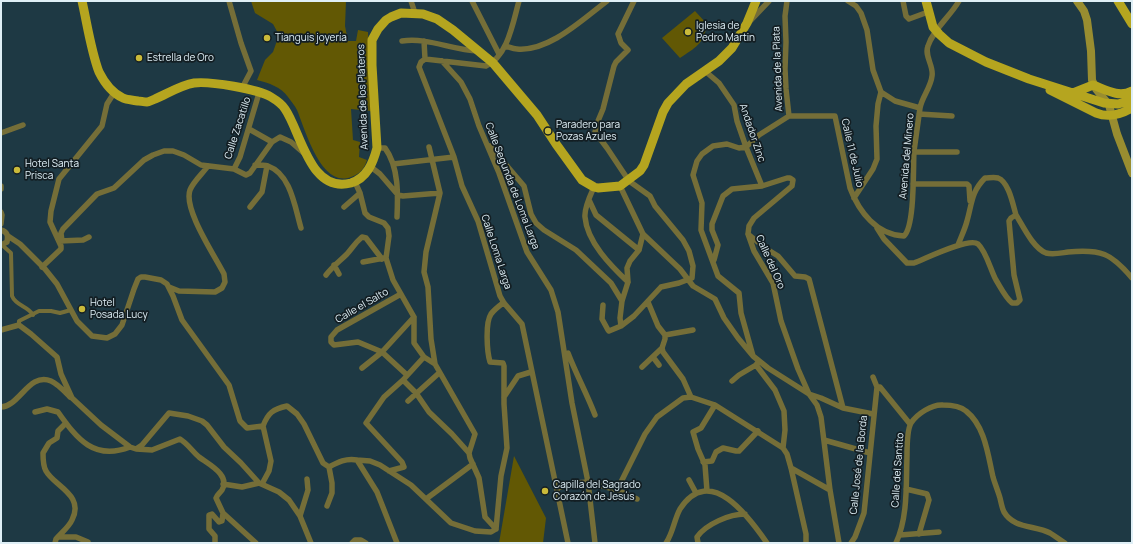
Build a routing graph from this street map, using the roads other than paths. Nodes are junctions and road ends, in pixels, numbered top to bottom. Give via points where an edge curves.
1 (82, 1) edge
2 (229, 1) edge
3 (411, 1) edge
4 (472, 1) edge
5 (519, 1) edge
6 (608, 1) edge
7 (634, 1) edge
8 (756, 1) edge
9 (769, 1) edge
10 (787, 1) edge
11 (848, 1) edge
12 (904, 1) edge
13 (926, 1) edge
14 (959, 1) edge
15 (1077, 1) edge
16 (1118, 1) edge
17 (928, 12) junction
18 (415, 13) junction
19 (747, 23) junction
20 (1132, 24) edge
21 (936, 30) junction
22 (402, 41) dead end
23 (424, 41) junction
24 (505, 46) junction
25 (478, 51) junction
26 (499, 54) junction
27 (425, 59) junction
28 (442, 61) junction
29 (493, 63) junction
30 (705, 71) junction
31 (1030, 79) junction
32 (1094, 85) junction
33 (242, 88) junction
34 (1132, 91) edge
35 (880, 92) junction
36 (114, 93) junction
37 (259, 93) junction
38 (1072, 93) junction
39 (1132, 100) edge
40 (1109, 105) junction
41 (920, 108) junction
42 (1132, 108) edge
43 (919, 114) junction
44 (789, 116) junction
45 (952, 116) dead end
46 (1112, 116) junction
47 (23, 125) dead end
48 (249, 129) junction
49 (1, 133) edge
50 (485, 140) junction
51 (272, 142) junction
52 (429, 147) dead end
53 (746, 147) junction
54 (381, 148) junction
55 (914, 152) junction
56 (957, 152) dead end
57 (306, 155) junction
58 (454, 158) junction
59 (432, 160) junction
60 (393, 164) junction
61 (255, 165) junction
62 (208, 166) junction
63 (267, 166) junction
64 (371, 167) junction
65 (234, 169) junction
66 (1132, 173) edge
67 (629, 181) junction
68 (355, 182) junction
69 (913, 184) junction
70 (620, 186) junction
71 (762, 186) junction
72 (594, 187) junction
73 (360, 193) junction
74 (440, 193) junction
75 (398, 195) junction
76 (854, 198) junction
77 (589, 200) junction
78 (970, 206) junction
79 (250, 207) dead end
80 (344, 207) dead end
81 (1, 212) edge
82 (861, 212) joint
83 (1016, 215) junction
84 (397, 217) dead end
85 (1, 224) edge
86 (876, 226) junction
87 (301, 228) dead end
88 (1, 230) edge
89 (643, 234) junction
90 (748, 234) junction
91 (8, 236) junction
92 (89, 237) dead end
93 (61, 241) junction
94 (1, 245) edge
95 (958, 245) junction
96 (639, 250) junction
97 (384, 258) junction
98 (714, 260) junction
99 (363, 262) dead end
100 (334, 265) junction
101 (42, 267) junction
102 (326, 274) dead end
103 (339, 274) dead end
104 (1132, 278) edge
105 (690, 281) junction
106 (628, 282) junction
107 (169, 287) junction
108 (179, 291) junction
109 (401, 294) junction
110 (173, 296) junction
111 (622, 301) junction
112 (648, 302) junction
113 (504, 303) junction
114 (603, 305) dead end
115 (71, 310) junction
116 (33, 315) junction
117 (414, 317) junction
118 (19, 325) junction
119 (621, 326) junction
120 (1, 330) edge
121 (692, 330) dead end
122 (665, 335) junction
123 (564, 344) junction
124 (662, 348) junction
125 (382, 352) junction
126 (753, 356) junction
127 (424, 357) junction
128 (652, 357) junction
129 (757, 363) junction
130 (435, 364) junction
131 (659, 365) dead end
132 (642, 367) dead end
133 (362, 368) dead end
134 (531, 372) junction
135 (439, 373) junction
136 (873, 377) dead end
137 (405, 378) junction
138 (732, 381) dead end
139 (877, 387) junction
140 (416, 393) junction
141 (809, 394) junction
142 (691, 397) junction
143 (72, 398) junction
144 (504, 398) junction
145 (408, 401) dead end
146 (715, 404) junction
147 (1, 407) edge
148 (843, 408) junction
149 (35, 412) dead end
150 (873, 414) junction
151 (595, 415) dead end
152 (66, 423) junction
153 (910, 424) junction
154 (264, 426) junction
155 (758, 431) junction
156 (824, 440) junction
157 (133, 448) junction
158 (783, 448) junction
159 (469, 453) junction
160 (870, 453) junction
161 (357, 460) junction
162 (703, 462) junction
163 (472, 464) junction
164 (329, 467) junction
165 (790, 468) junction
166 (389, 471) junction
167 (307, 479) dead end
168 (689, 480) dead end
169 (588, 482) junction
170 (223, 484) junction
171 (260, 484) junction
172 (557, 488) junction
173 (906, 489) junction
174 (617, 490) junction
175 (830, 490) junction
176 (706, 491) junction
177 (696, 493) junction
178 (637, 499) dead end
179 (426, 500) junction
180 (327, 506) dead end
181 (223, 513) junction
182 (745, 514) junction
183 (300, 516) junction
184 (496, 529) junction
185 (939, 532) dead end
186 (919, 534) junction
187 (900, 535) junction
188 (58, 537) junction
189 (88, 542) dead end
190 (55, 543) edge
191 (215, 543) edge
192 (256, 543) edge
193 (311, 543) edge
194 (352, 543) edge
195 (366, 543) edge
196 (397, 543) edge
197 (568, 543) edge
198 (595, 543) edge
199 (666, 543) edge
200 (698, 543) edge
201 (767, 543) edge
202 (806, 543) edge
203 (839, 543) edge
204 (851, 543) edge
205 (896, 543) edge
206 (1065, 543) edge

1 - 36 main road via 99,72
2 - 33 street via 251,71
3 - 18 street
4 - 26 street
5 - 24 street
6 - 24 street via 559,37 535,47 517,49
7 - 67 street via 618,34 621,43 628,50 614,66 595,132
8 - 19 main road
9 - 19 street
10 - 44 street, Avenida de la Plata via 785,76
11 - 35 street via 861,12
12 - 17 street via 908,19
13 - 17 main road
14 - 21 street, Avenida del Minero
15 - 32 main road via 1087,20
16 - 20 main road
17 - 21 main road
18 - 25 main road, Avenida de los Plateros via 438,19
18 - 54 main road, Avenida de los Plateros via 402,14 386,20 372,40 372,65
19 - 30 main road via 732,48
21 - 31 main road via 959,49
21 - 41 street, Avenida del Minero via 927,51 932,78
22 - 23 street
23 - 25 street via 461,50
23 - 27 street
24 - 26 street
25 - 29 main road, Avenida de los Plateros
26 - 29 street
27 - 28 street
27 - 58 street, Calle Loma Larga via 419,67
28 - 29 street via 486,66
28 - 50 street, Calle Segunda de Loma Larga via 461,82 467,93
29 - 72 main road, Avenida de los Plateros via 537,115 582,180
30 - 53 street, Andador Zinc via 719,83 734,105
30 - 67 main road via 668,103 644,165
31 - 38 main road
31 - 46 main road via 1096,113
32 - 34 main road via 1116,94
32 - 38 main road
32 - 40 main road
33 - 36 main road via 193,83 147,102 123,98
33 - 37 main road
35 - 41 street via 895,101
35 - 76 street via 876,126 877,159
36 - 93 street via 107,104 102,126 59,179 50,222
37 - 48 street, Calle Zacatillo
37 - 57 main road via 269,96 285,108
38 - 40 main road
39 - 40 main road
40 - 46 main road
41 - 43 street, Avenida del Minero
42 - 46 main road
43 - 45 street
43 - 55 street, Avenida del Minero
44 - 53 street, Avenida de la Plata via 759,135
44 - 76 street, Calle 11 de Julio via 835,116
46 - 66 main road
47 - 49 street
48 - 51 street
48 - 65 street, Calle Zacatillo
50 - 111 street via 524,186 536,223 576,250 611,283
50 - 123 street, Calle Segunda de Loma Larga via 527,252 551,290
51 - 57 street via 280,137 291,142
51 - 61 street, Calle Zacatillo
52 - 59 street
53 - 71 street, Andador Zinc
53 - 98 street via 739,148 727,144 713,146 702,154 694,170 694,180 702,203 701,230
54 - 60 street via 389,152
54 - 64 main road, Avenida de los Plateros
55 - 56 street
55 - 69 street, Avenida del Minero
57 - 68 main road via 324,178 343,184
58 - 59 street
58 - 113 street, Calle Loma Larga via 462,186 478,221
59 - 60 street
59 - 74 street
60 - 75 street
61 - 63 street
61 - 65 street, Calle Zacatillo via 246,175
62 - 65 street, Calle Zacatillo
62 - 93 street, Calle Zacatillo via 173,151 153,155 114,188 97,194 62,229
62 - 108 street via 190,189 188,198 199,228 226,282 215,292
63 - 79 street via 262,192
63 - 87 street via 283,176
64 - 68 main road, Avenida de los Plateros
64 - 75 street
67 - 70 main road
67 - 105 street via 650,196 655,206 684,240 692,266
68 - 73 street
69 - 78 street via 967,184 970,186
69 - 86 street, Avenida del Minero via 907,233 899,236
70 - 72 main road
70 - 89 street
71 - 90 street, Calle del Oro via 787,178 793,180 792,186 754,218
71 - 98 street via 732,189 723,196 712,224 718,245
72 - 77 street
73 - 80 street
73 - 97 street via 365,213 384,223 388,228 389,236
74 - 75 street
74 - 130 street via 426,252 424,272 428,287
75 - 84 street
76 - 82 street, Calle 11 de Julio
77 - 96 street via 596,215
77 - 106 street via 585,218 589,232 606,260
78 - 83 street via 981,182 985,178 997,178 1003,181 1008,189
78 - 95 street via 968,220
81 - 85 street
82 - 86 street, Avenida del Minero
83 - 95 street via 1009,221 1014,275 1020,300 1017,303 1007,299 977,244 971,242
83 - 104 street via 1026,232 1046,253 1083,251 1106,254 1120,264
86 - 95 street via 884,239 907,263 914,263
88 - 91 street
89 - 96 street
89 - 105 street via 680,268
90 - 141 street, Calle del Oro via 772,283 781,321
90 - 148 street via 778,256 795,276 809,278
91 - 94 street via 7,242
91 - 101 street via 20,244
92 - 93 street via 83,240
93 - 101 street, Calle Zacatillo via 61,249
94 - 116 street via 11,253 14,301 31,311
96 - 106 street via 627,268
97 - 99 street
97 - 100 street via 366,238 362,237
97 - 109 street
98 - 126 street via 718,276 739,293 741,313
100 - 102 street
100 - 103 street
101 - 115 street via 57,284
105 - 112 street via 661,287
105 - 126 street via 693,286 715,299 724,318
106 - 111 street
107 - 108 street
107 - 110 street
107 - 115 street via 161,280 141,277 134,289 122,325 106,338 92,336 77,321
108 - 110 street
109 - 117 street
109 - 125 street, Calle el Salto via 337,330 331,337 334,345 358,342
110 - 154 street via 182,320 229,385 240,421 247,428
111 - 119 street
112 - 119 street
112 - 122 street via 655,320
113 - 134 street, Calle Loma Larga via 522,324
113 - 144 street via 491,315 488,352 490,362 504,363
114 - 119 street via 602,320 608,330
115 - 116 street via 60,314 40,311
116 - 118 street via 19,321
117 - 125 street
117 - 127 street via 414,343
118 - 120 street
118 - 143 street via 57,357
121 - 122 street
122 - 124 street
123 - 151 street, Calle Segunda de Loma Larga
123 - 169 street, Calle Segunda de Loma Larga via 572,403
124 - 128 street
124 - 142 street via 688,387
125 - 133 street
125 - 137 street, Calle el Salto
126 - 129 street
127 - 130 street
127 - 137 street
128 - 131 street
128 - 132 street
129 - 138 street
129 - 141 street
129 - 158 street via 775,390 784,411
130 - 135 street
134 - 144 street via 518,376
134 - 172 street, Calle Loma Larga
135 - 140 street
135 - 159 street via 475,434
136 - 139 street
137 - 140 street, Calle el Salto
137 - 166 street via 384,397 366,423 402,462 404,467
139 - 150 street, Calle José de la Borda
139 - 153 street via 880,387
140 - 145 street
140 - 159 street, Calle el Salto via 429,412
141 - 148 street
141 - 156 street, Calle del Oro via 821,417
142 - 146 street
142 - 174 street via 683,398 657,417 645,434
143 - 147 street via 51,381 42,380 34,382 14,401
143 - 157 street via 101,425
144 - 184 street via 507,448 501,476
146 - 155 street
146 - 162 street via 701,428 693,432
148 - 150 street
149 - 152 street via 53,410 58,412
150 - 160 street, Calle José de la Borda
152 - 157 street via 70,430 99,451
152 - 188 street via 58,431 57,438 48,443 43,453 46,472 70,495 74,504 72,520
153 - 173 street, Calle del Santito
153 - 206 street, Calle del Santito via 926,408 939,404 954,405 966,411 982,432 1004,512 1016,524 1050,533
154 - 164 street via 266,417 277,408 287,406 304,424 323,463
154 - 171 street via 270,461 269,471
155 - 158 street
155 - 162 street via 739,451 723,448 716,452 712,461
156 - 160 street
156 - 175 street, Calle del Oro
157 - 170 street via 152,450 180,439 221,474
157 - 171 street via 142,445 169,413 188,416 202,420 224,448 238,459
158 - 165 street
159 - 163 street
160 - 204 street, Calle José de la Borda via 864,513
161 - 164 street via 338,462
161 - 166 street via 370,461
161 - 196 street via 377,492
162 - 176 street
163 - 179 street
163 - 184 street via 479,478 485,517
164 - 180 street via 332,493
165 - 175 street
165 - 202 street
166 - 179 street via 411,485
167 - 183 street via 308,490
168 - 177 street
169 - 172 street
169 - 174 street
169 - 198 street, Calle Segunda de Loma Larga
170 - 171 street via 242,487
170 - 181 street via 216,498
171 - 183 street via 279,492 293,504
172 - 197 street, Calle Loma Larga
173 - 186 street via 928,496
173 - 187 street, Calle del Santito
174 - 178 street
175 - 203 street, Calle del Oro
176 - 177 street
176 - 182 street via 724,496
177 - 199 street via 681,509
179 - 184 street via 451,523 475,531 491,532
181 - 191 street via 221,522 212,514 209,515 209,529 215,536
181 - 192 street
182 - 200 street via 701,530 697,537
182 - 201 street
183 - 193 street
185 - 186 street
186 - 187 street
187 - 205 street, Calle del Santito
188 - 189 street via 76,537
188 - 190 street
194 - 195 street via 355,540

